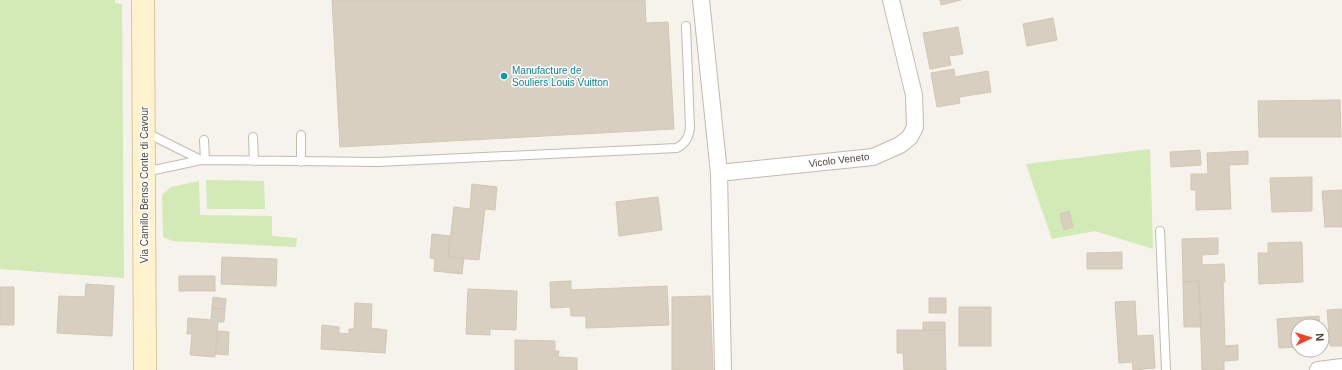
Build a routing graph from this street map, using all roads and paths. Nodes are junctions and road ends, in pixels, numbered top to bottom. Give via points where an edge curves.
1 (143, 0) edge
2 (701, 0) edge
3 (891, 0) edge
4 (686, 26) dead end
5 (144, 135) junction
6 (301, 135) dead end
7 (253, 137) dead end
8 (204, 140) dead end
9 (203, 160) junction
10 (254, 161) junction
11 (301, 162) junction
12 (144, 172) junction
13 (719, 173) junction
14 (1160, 231) dead end
15 (1342, 367) edge
16 (145, 370) edge
17 (723, 370) edge
18 (1166, 370) edge
19 (1318, 370) edge

1 - 5 street, Via Camillo Benso Conte di Cavour
2 - 13 street
3 - 13 street, Vicolo Veneto via 914,95 915,127 910,137 900,145 873,157
4 - 11 lane via 690,127 689,136 683,145 677,148 378,162
5 - 9 lane via 153,136
5 - 12 street, Via Camillo Benso Conte di Cavour
6 - 11 lane
7 - 10 lane
8 - 9 lane
9 - 10 lane
9 - 12 lane
10 - 11 lane
12 - 16 street, Via Camillo Benso Conte di Cavour
13 - 17 street
14 - 18 lane
15 - 19 street

